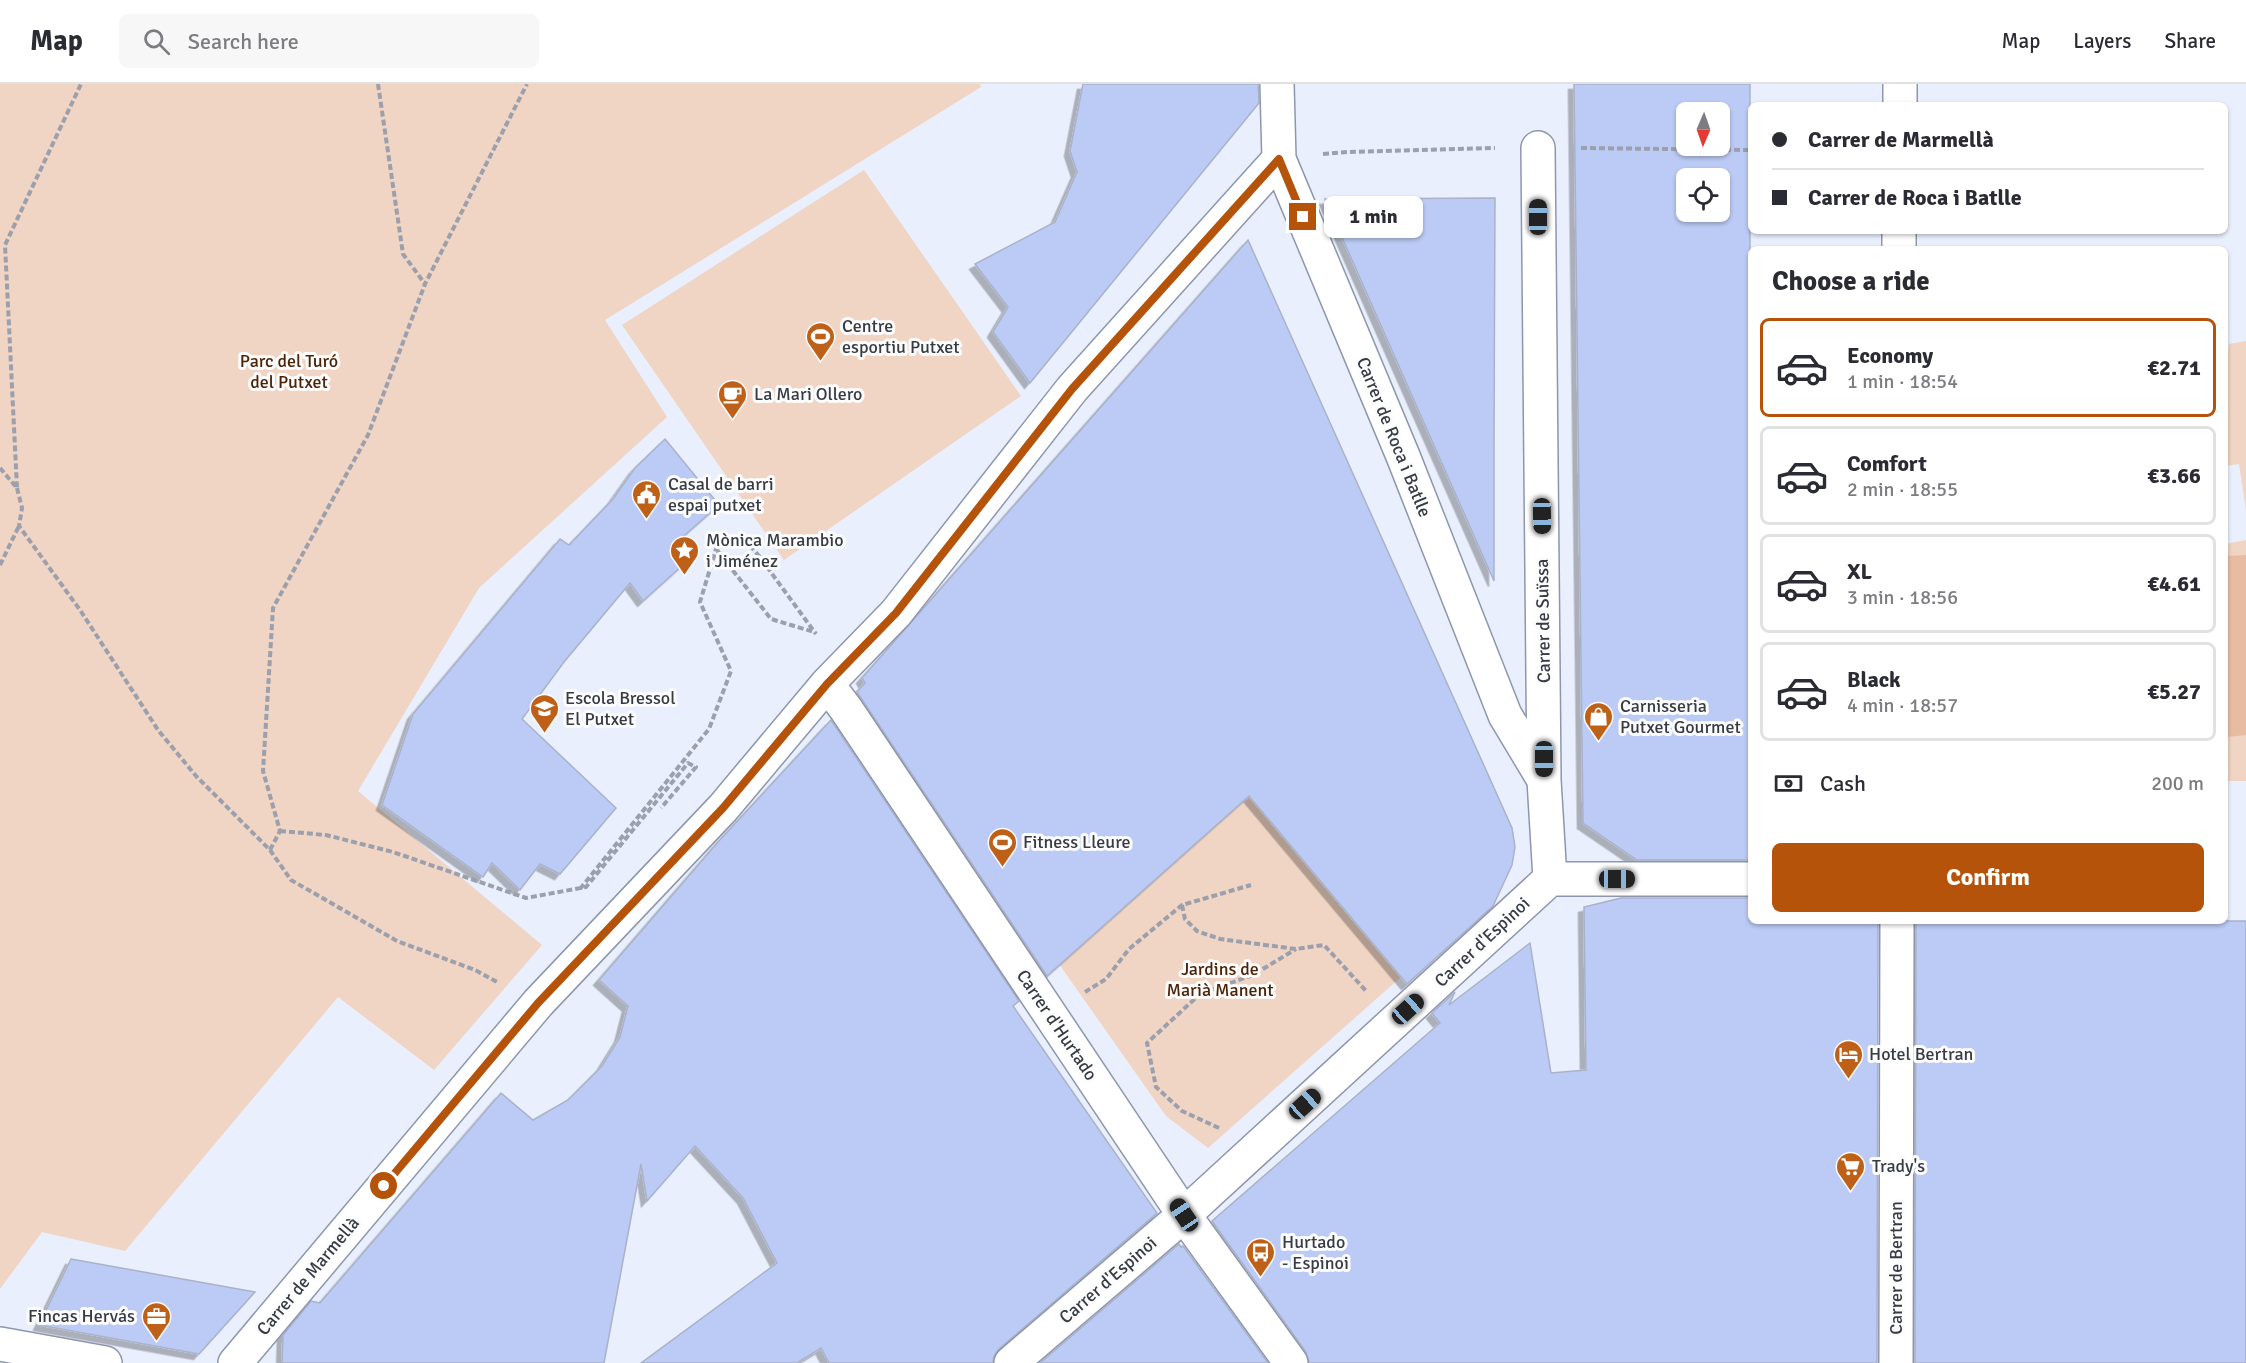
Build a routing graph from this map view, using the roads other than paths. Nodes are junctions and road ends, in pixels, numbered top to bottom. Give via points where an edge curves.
1 (1277, 84) edge
2 (1900, 84) edge
3 (1900, 102) edge
4 (1538, 148) dead end
5 (1279, 159) junction
6 (827, 684) junction
7 (1544, 780) junction
8 (1550, 879) junction
9 (1748, 879) edge
10 (1897, 924) edge
11 (1184, 1215) junction
12 (0, 1344) edge
13 (105, 1363) edge
14 (235, 1363) edge
15 (1011, 1363) edge
16 (1291, 1363) edge
17 (1896, 1363) edge

1 - 5 street, Carrer de Roca i Batlle
2 - 3 street
4 - 7 street, Carrer de Suïssa
5 - 6 street, Carrer de Marmellà via 1072,389 896,613
5 - 7 street, Carrer de Roca i Batlle via 1403,456 1505,715
6 - 11 street, Carrer d'Hurtado
6 - 14 street, Carrer de Marmellà via 723,808 538,1003
7 - 8 street, Carrer de Suïssa
8 - 9 street
8 - 11 street, Carrer d'Espinoi
10 - 17 street, Carrer de Bertran
11 - 15 street, Carrer d'Espinoi
11 - 16 street, Carrer d'Hurtado
12 - 13 street

